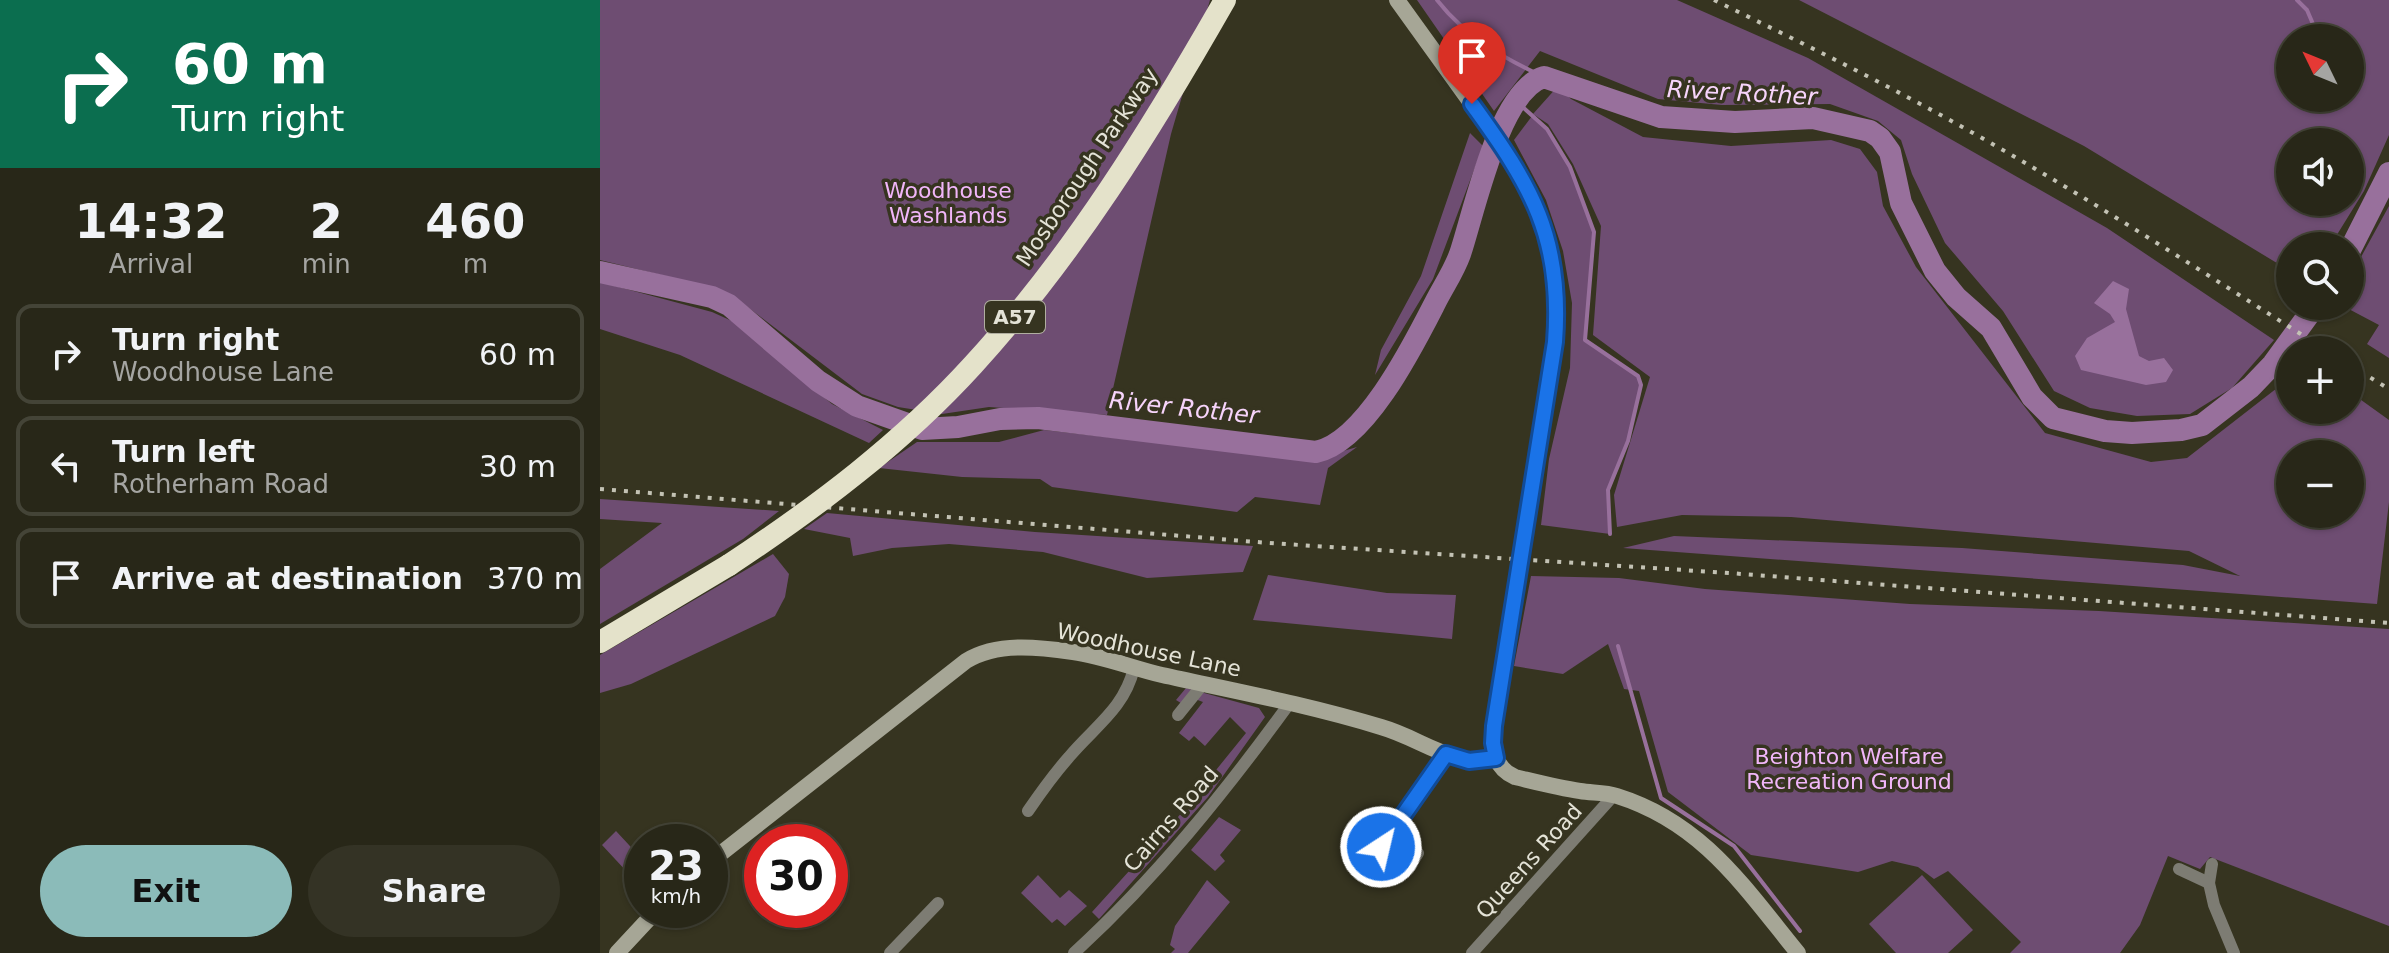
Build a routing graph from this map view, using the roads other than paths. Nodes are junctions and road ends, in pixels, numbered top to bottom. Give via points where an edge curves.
1 (1225, 0) edge
2 (1397, 0) edge
3 (600, 642) edge
4 (1134, 668) junction
5 (1203, 684) junction
6 (1289, 704) junction
7 (1178, 715) dead end
8 (1446, 754) junction
9 (1496, 758) junction
10 (1614, 795) junction
11 (1028, 811) dead end
12 (1393, 831) junction
13 (1381, 847) dead end
14 (728, 848) edge
15 (2212, 864) dead end
16 (1410, 866) dead end
17 (2179, 869) dead end
18 (2209, 883) junction
19 (938, 903) dead end
20 (642, 928) edge
21 (623, 951) edge
22 (890, 953) edge
23 (1074, 953) edge
24 (1472, 953) edge
25 (1798, 953) edge
26 (2234, 953) edge

1 - 3 highway, Mosborough Parkway / A57, bridge via 1101,202 972,366 811,509
2 - 9 street via 1492,130 1531,194 1556,284 1555,342 1494,726
4 - 5 street, Woodhouse Lane
4 - 11 street via 1115,710 1069,757
4 - 14 street, Woodhouse Lane via 1076,652 982,651
5 - 6 street, Woodhouse Lane
5 - 7 street
6 - 8 street, Woodhouse Lane via 1396,731
6 - 23 street, Cairns Road via 1190,831
8 - 9 street, Woodhouse Lane via 1469,761
8 - 12 street
9 - 10 street via 1515,777
10 - 24 street, Queens Road
10 - 25 street via 1678,825 1713,851
12 - 13 street
12 - 16 street via 1418,853
15 - 18 street
17 - 18 street
18 - 26 street
19 - 22 street
20 - 21 street

